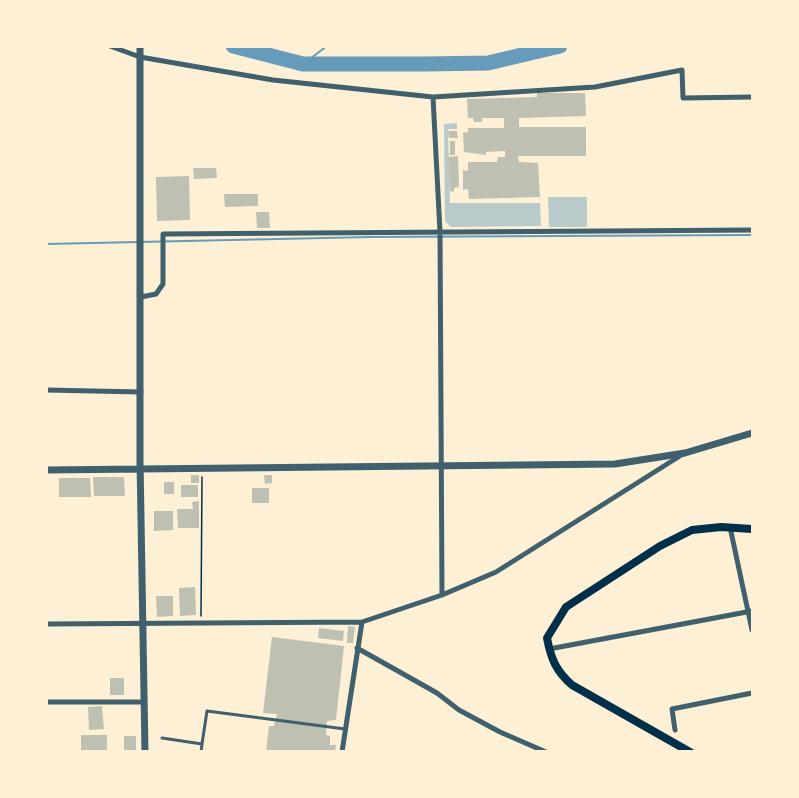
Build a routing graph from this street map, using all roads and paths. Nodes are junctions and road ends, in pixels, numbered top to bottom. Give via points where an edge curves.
1 (110, 46) edge
2 (140, 52) edge
3 (753, 96) edge
4 (433, 97) junction
5 (753, 230) edge
6 (440, 232) junction
7 (141, 297) junction
8 (46, 390) edge
9 (141, 392) junction
10 (753, 433) edge
11 (685, 453) junction
12 (442, 467) junction
13 (141, 469) junction
14 (202, 469) junction
15 (46, 470) edge
16 (730, 527) junction
17 (753, 529) edge
18 (442, 595) junction
19 (751, 612) edge
20 (362, 622) junction
21 (201, 623) junction
22 (46, 624) edge
23 (143, 624) junction
24 (753, 630) edge
25 (357, 648) junction
26 (549, 649) junction
27 (753, 693) edge
28 (46, 702) edge
29 (144, 702) junction
30 (346, 729) junction
31 (675, 730) dead end
32 (162, 738) dead end
33 (202, 744) junction
34 (145, 752) edge
35 (201, 752) edge
36 (342, 752) edge
37 (546, 752) edge
38 (690, 752) edge

1 - 2 street
2 - 4 street via 273,80
2 - 7 street
3 - 4 street via 683,98 682,70 595,87
4 - 6 street
5 - 6 street
6 - 7 street via 163,234 163,284 156,294
6 - 12 street
7 - 9 street
8 - 9 street
9 - 13 street
10 - 11 street
11 - 12 street via 615,464
11 - 18 street via 495,572
12 - 14 street
12 - 18 street
13 - 14 street
13 - 15 street
13 - 23 street
14 - 21 path
16 - 17 main road
16 - 19 street
16 - 26 main road via 692,530 584,594 566,607 555,622 547,638
18 - 20 street
19 - 24 street
19 - 26 street
20 - 21 street
20 - 25 street
21 - 23 street
22 - 23 street
23 - 29 street
25 - 30 street
25 - 37 street via 437,693 459,710
26 - 38 main road via 558,673 572,685
27 - 31 street via 672,709
28 - 29 street
29 - 34 street
30 - 33 lane via 207,711
30 - 36 street
32 - 33 lane
33 - 35 lane

